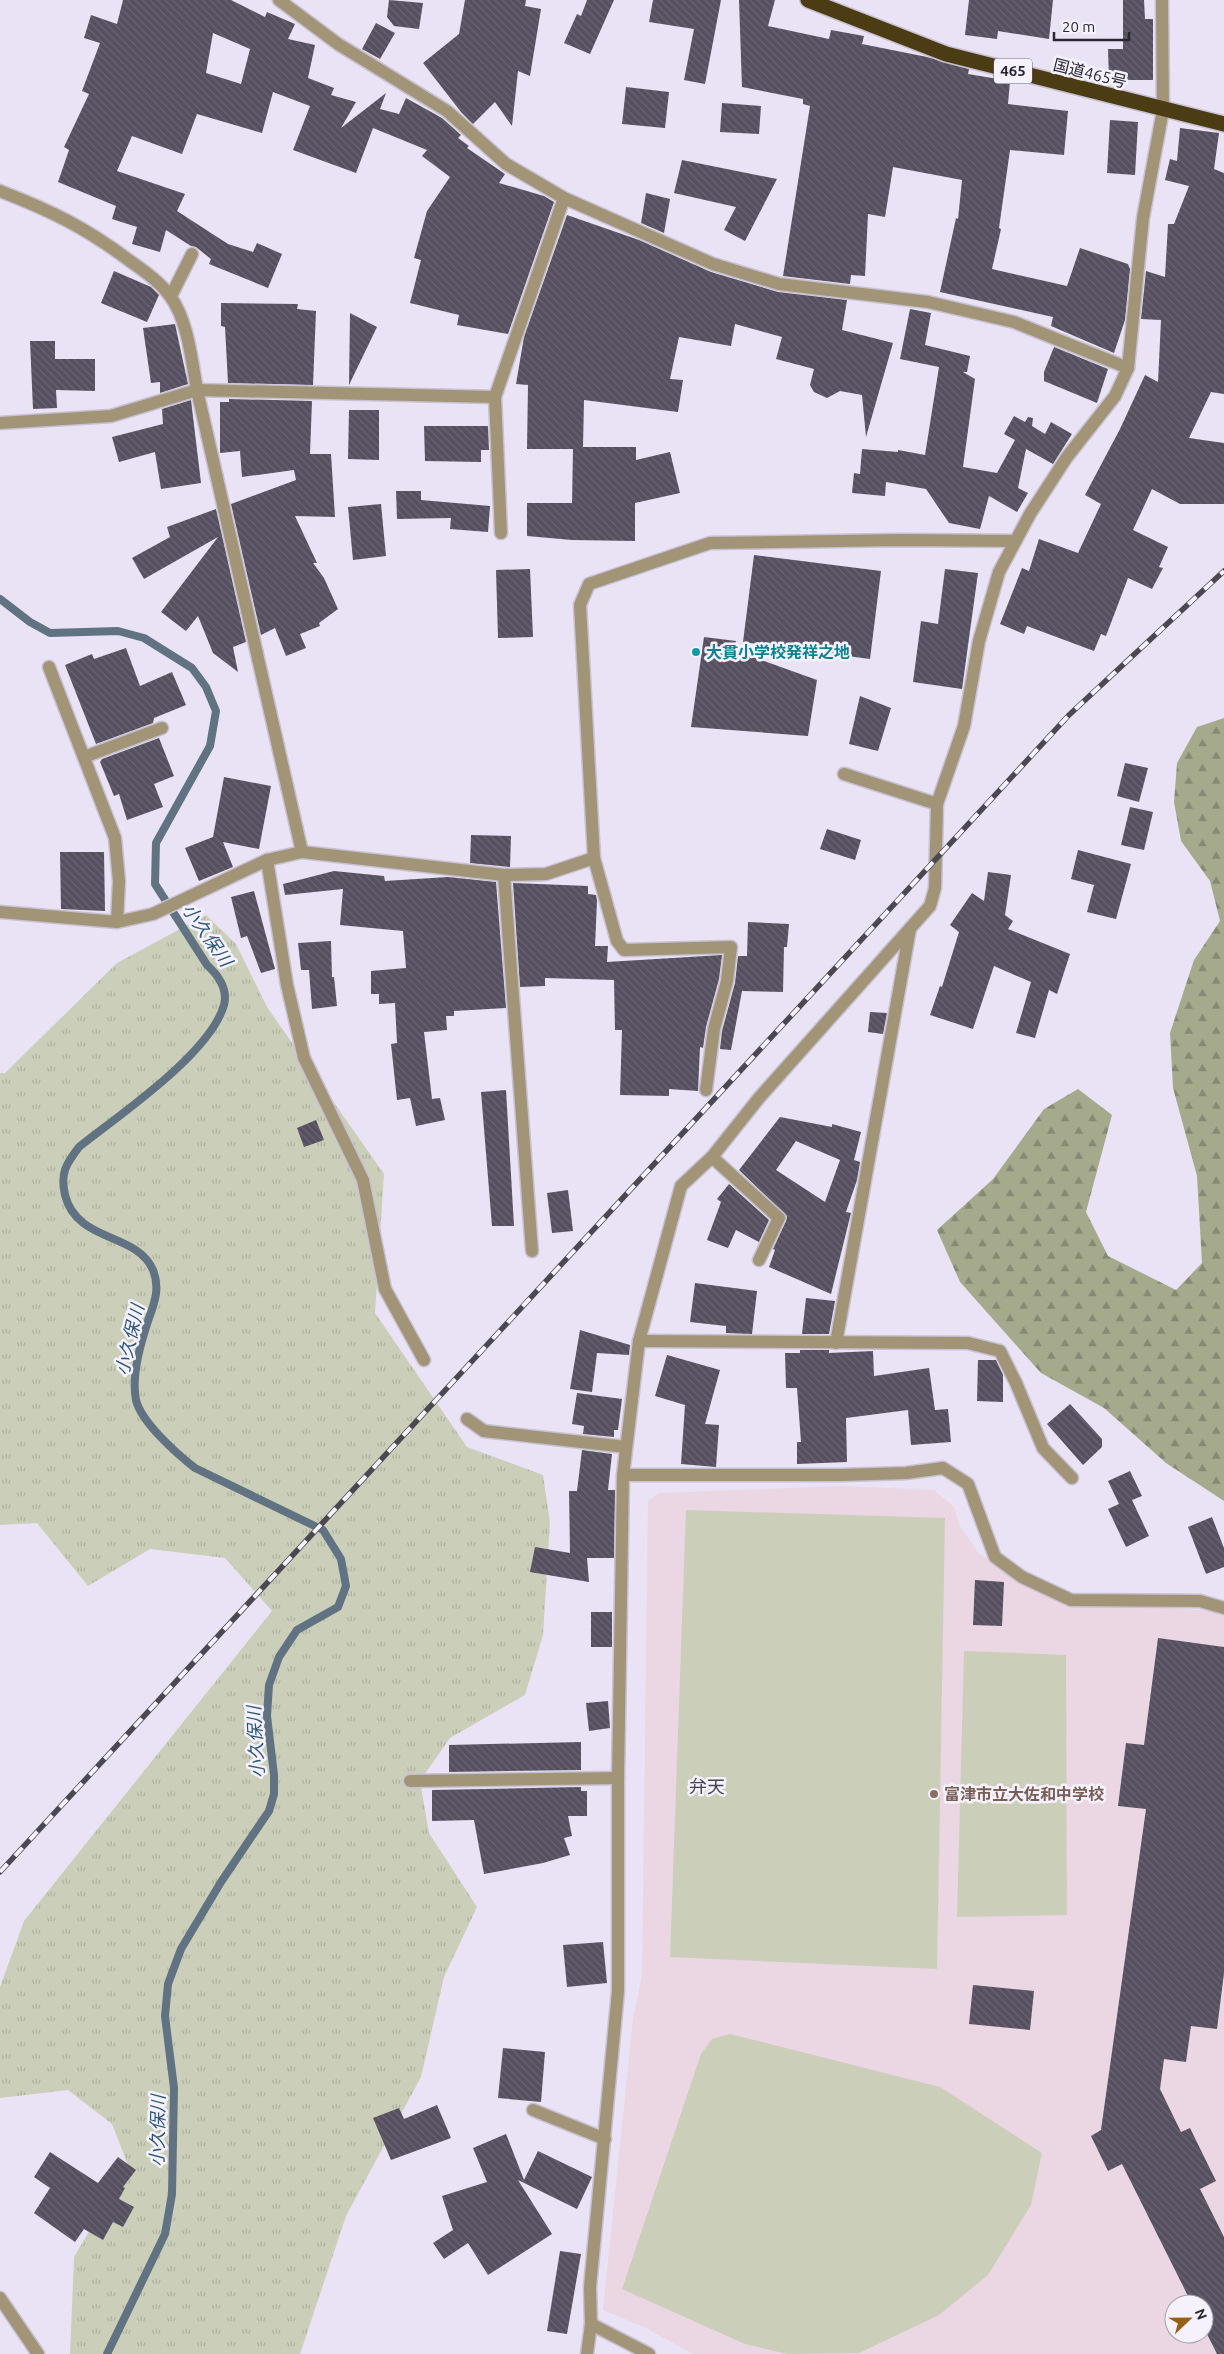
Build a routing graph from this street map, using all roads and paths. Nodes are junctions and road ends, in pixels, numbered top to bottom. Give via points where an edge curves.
1 (279, 0) edge
2 (808, 0) edge
3 (1162, 0) edge
4 (1163, 110) junction
5 (1224, 124) edge
6 (0, 191) edge
7 (564, 198) junction
8 (192, 254) dead end
9 (171, 296) junction
10 (1128, 368) junction
11 (197, 390) junction
12 (495, 397) junction
13 (0, 423) edge
14 (501, 533) dead end
15 (1015, 541) junction
16 (49, 667) dead end
17 (162, 728) dead end
18 (84, 757) junction
19 (844, 774) dead end
20 (937, 804) junction
21 (302, 852) junction
22 (594, 858) junction
23 (267, 860) junction
24 (504, 875) junction
25 (0, 912) edge
26 (117, 922) junction
27 (910, 928) junction
28 (706, 1090) dead end
29 (712, 1156) junction
30 (532, 1251) dead end
31 (759, 1260) dead end
32 (640, 1341) junction
33 (836, 1343) junction
34 (424, 1360) dead end
35 (467, 1419) dead end
36 (626, 1447) junction
37 (624, 1475) junction
38 (1072, 1478) dead end
39 (1224, 1608) edge
40 (618, 1778) junction
41 (410, 1781) dead end
42 (533, 2110) dead end
43 (605, 2139) junction
44 (0, 2298) edge
45 (592, 2324) junction
46 (38, 2354) edge
47 (587, 2354) edge
48 (649, 2354) edge

1 - 7 street via 338,44 447,111 506,164
2 - 4 highway, 国道465号 / 465 via 946,54
3 - 4 street
4 - 5 highway, 国道465号 / 465
4 - 10 street via 1143,218
6 - 9 street via 44,208 84,229 146,273
7 - 10 street via 712,264 779,284 928,302 1014,322
7 - 12 street
8 - 9 street
9 - 11 street via 187,332
10 - 15 street via 1115,396 1067,457
11 - 12 street
11 - 13 street via 111,416
11 - 21 street
12 - 14 street
15 - 20 street via 999,572 980,641 964,726
15 - 22 street via 710,543 589,584 580,605
16 - 18 street
17 - 18 street
18 - 26 street via 115,838 119,881
19 - 20 street
20 - 27 street via 935,888 930,906
21 - 23 street
21 - 24 street
22 - 24 street via 546,874
22 - 28 street via 617,941 624,950 731,947 727,981 714,1029
23 - 26 street via 153,914
23 - 34 street via 287,985 304,1058 364,1180 385,1289
24 - 30 street
25 - 26 street
27 - 29 street via 759,1098
27 - 33 street
29 - 31 street via 778,1218
29 - 32 street via 681,1186
32 - 33 street
32 - 36 street
33 - 38 street via 968,1344 1000,1351 1042,1448
35 - 36 street via 484,1431
36 - 37 street
37 - 39 street via 842,1475 943,1468 968,1484 995,1557 1022,1578 1072,1600 1200,1601
37 - 40 street
40 - 41 street
40 - 43 street via 618,1991
42 - 43 street
43 - 45 street via 590,2287
44 - 46 street
45 - 47 street
45 - 48 street

